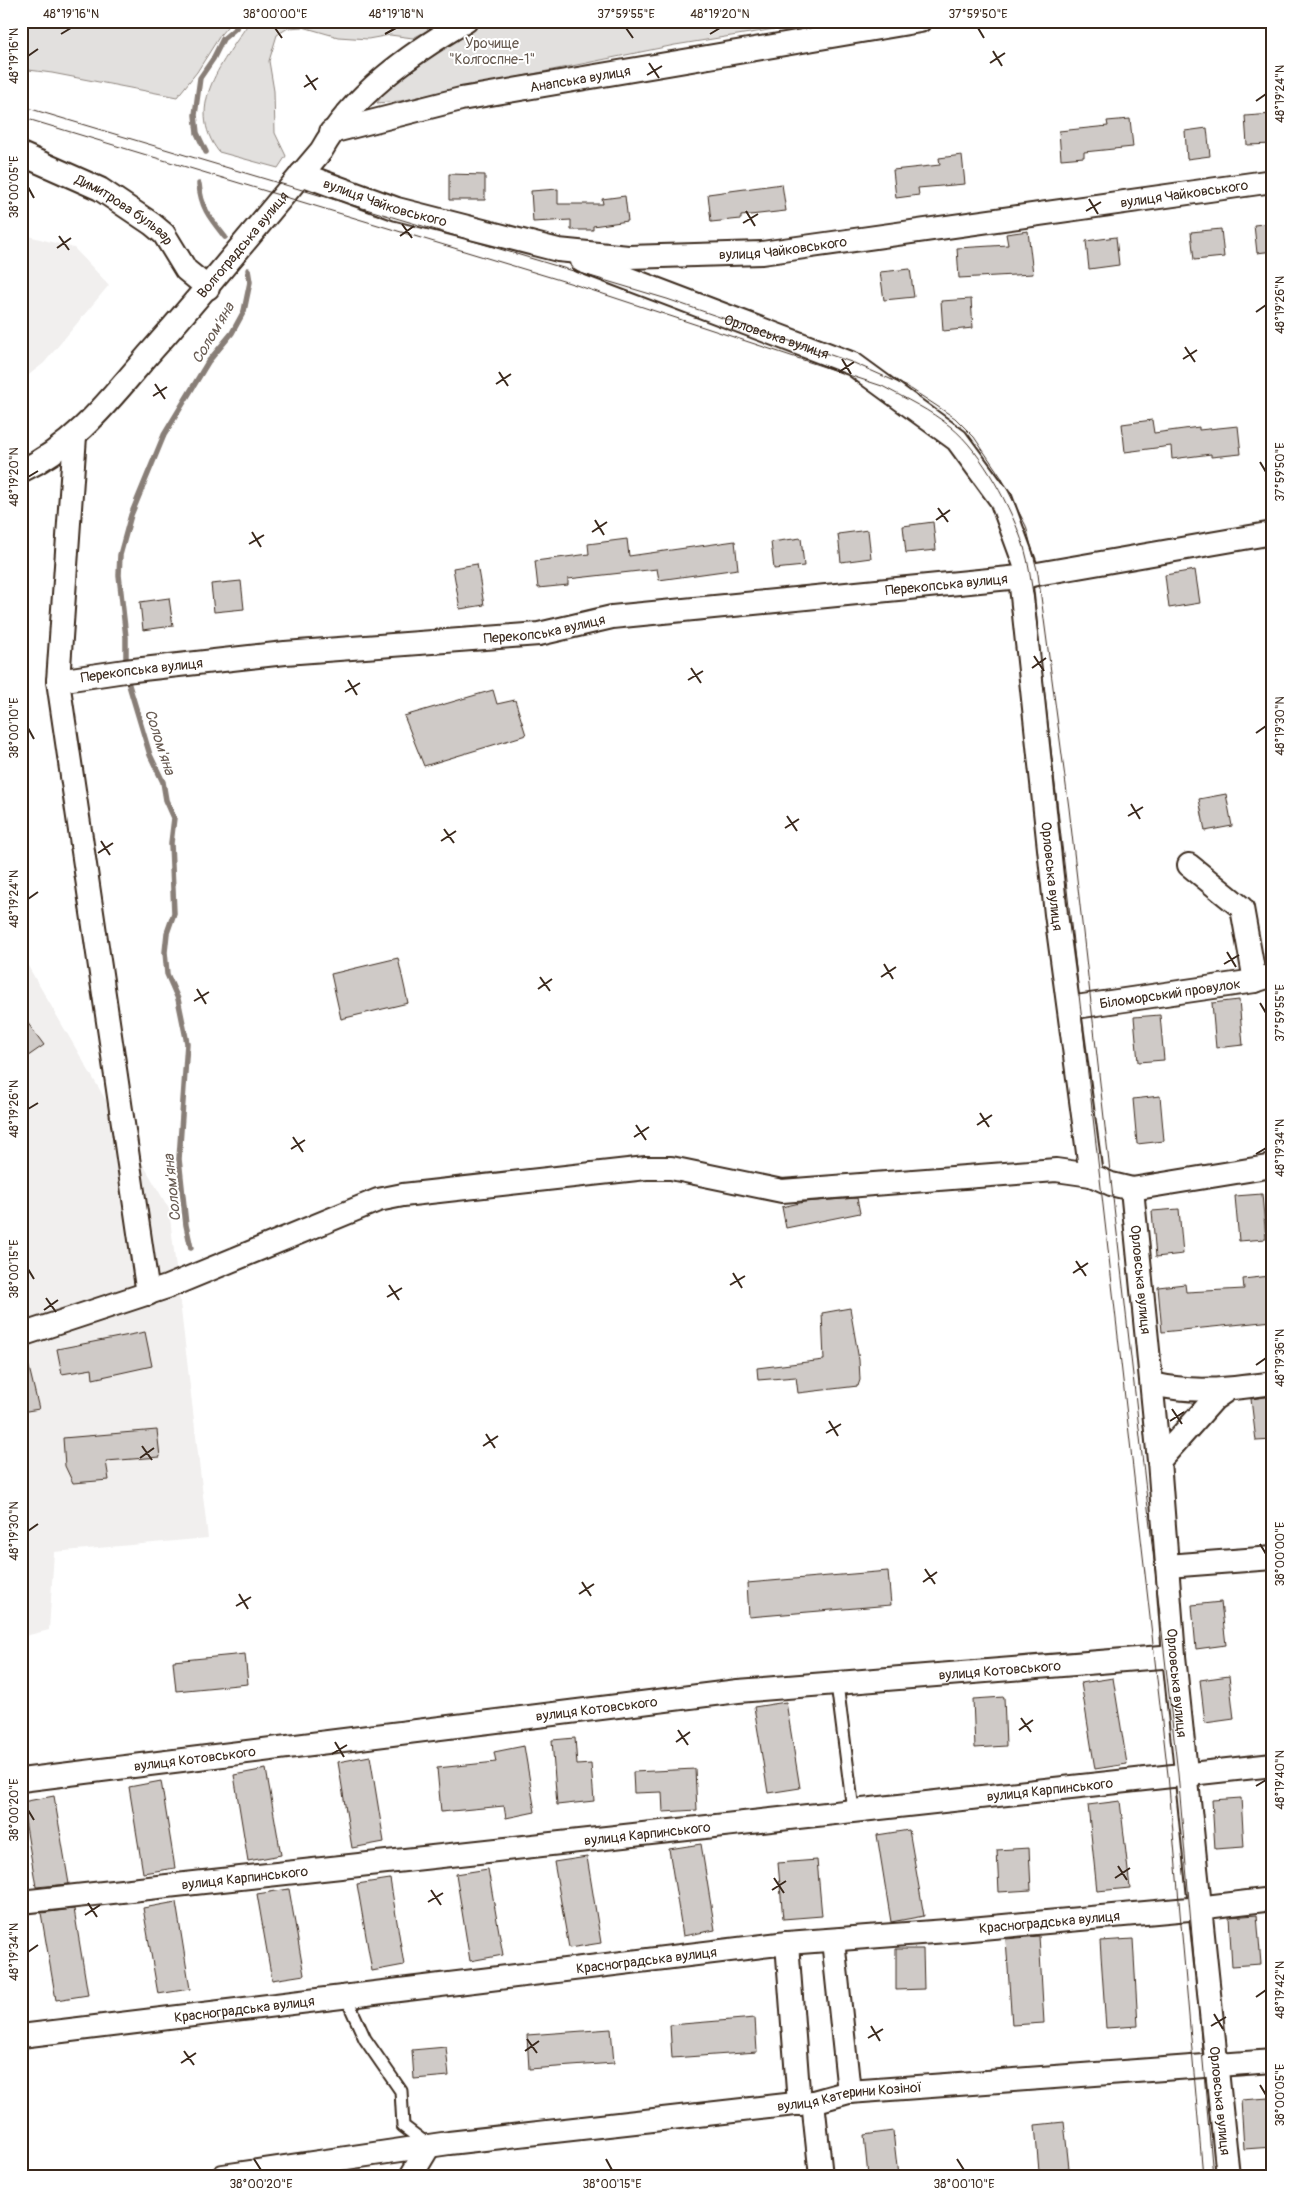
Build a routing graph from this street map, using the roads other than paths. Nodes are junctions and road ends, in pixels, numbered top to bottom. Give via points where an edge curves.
1 (466, 21) edge
2 (920, 21) edge
3 (331, 132) junction
4 (21, 154) edge
5 (301, 174) junction
6 (1273, 181) edge
7 (547, 247) junction
8 (208, 288) junction
9 (75, 436) junction
10 (21, 472) edge
11 (1273, 533) edge
12 (1024, 577) junction
13 (58, 681) junction
14 (1189, 865) dead end
15 (1264, 978) edge
16 (1068, 1008) junction
17 (1273, 1166) edge
18 (1091, 1176) junction
19 (1132, 1189) junction
20 (148, 1294) junction
21 (21, 1335) edge
22 (1273, 1383) edge
23 (1152, 1384) junction
24 (1227, 1390) junction
25 (1159, 1461) junction
26 (1273, 1558) edge
27 (1168, 1566) junction
28 (1174, 1656) junction
29 (837, 1684) junction
30 (1273, 1765) edge
31 (1188, 1774) junction
32 (21, 1780) edge
33 (853, 1810) junction
34 (1273, 1899) edge
35 (21, 1902) edge
36 (1201, 1907) junction
37 (833, 1940) junction
38 (787, 1943) junction
39 (346, 1997) junction
40 (21, 2036) edge
41 (1273, 2061) edge
42 (1216, 2066) junction
43 (848, 2092) junction
44 (806, 2103) junction
45 (429, 2146) junction
46 (224, 2176) edge
47 (411, 2176) edge
48 (821, 2176) edge
49 (1228, 2176) edge

1 - 3 street, Волгоградська вулиця via 399,64
2 - 3 street, Анапська вулиця via 461,99
3 - 5 street, Волгоградська вулиця via 321,151
4 - 8 street, Димитрова бульвар via 100,190 152,224 164,234 186,270
5 - 7 street, вулиця Чайковського via 397,209
5 - 8 street, Волгоградська вулиця
6 - 7 street, вулиця Чайковського via 762,253 628,257
7 - 12 street, Орловська вулиця via 853,364 957,440 1001,500
8 - 9 street, Волгоградська вулиця
9 - 10 street, Волгоградська вулиця
9 - 13 street
11 - 12 street, Перекопська вулиця
12 - 13 street, Перекопська вулиця via 612,617 539,634 285,653
12 - 16 street, Орловська вулиця
13 - 20 street
14 - 15 street via 1242,908
15 - 16 street, Біломорський провулок
16 - 18 street, Орловська вулиця
17 - 19 street
18 - 19 street
18 - 20 street via 1056,1170 782,1191 672,1168 646,1168 403,1195 378,1200
19 - 23 street, Орловська вулиця
20 - 21 street
22 - 24 street
23 - 24 street via 1180,1390
23 - 25 street, Орловська вулиця
24 - 25 street via 1214,1399
25 - 27 street, Орловська вулиця
26 - 27 street
27 - 28 street, Орловська вулиця
28 - 29 street, вулиця Котовського
28 - 31 street, Орловська вулиця
29 - 32 street, вулиця Котовського via 728,1692
29 - 33 lane
30 - 31 street, вулиця Карпинського
31 - 33 street, вулиця Карпинського
31 - 36 street, Орловська вулиця
33 - 35 street, вулиця Карпинського
34 - 36 street, Красноградська вулиця
36 - 37 street, Красноградська вулиця
36 - 42 street, Орловська вулиця
37 - 38 street, Красноградська вулиця
37 - 43 street
38 - 39 street, Красноградська вулиця
38 - 44 street
39 - 40 street, Красноградська вулиця
39 - 45 lane via 366,2040 401,2091 403,2126
41 - 42 street, вулиця Катерини Козіної
42 - 43 street, вулиця Катерини Козіної
42 - 49 street, Орловська вулиця
43 - 44 street, вулиця Катерини Козіної
44 - 45 street, вулиця Катерини Козіної
44 - 48 street
45 - 46 street, вулиця Катерини Козіної
45 - 47 street

